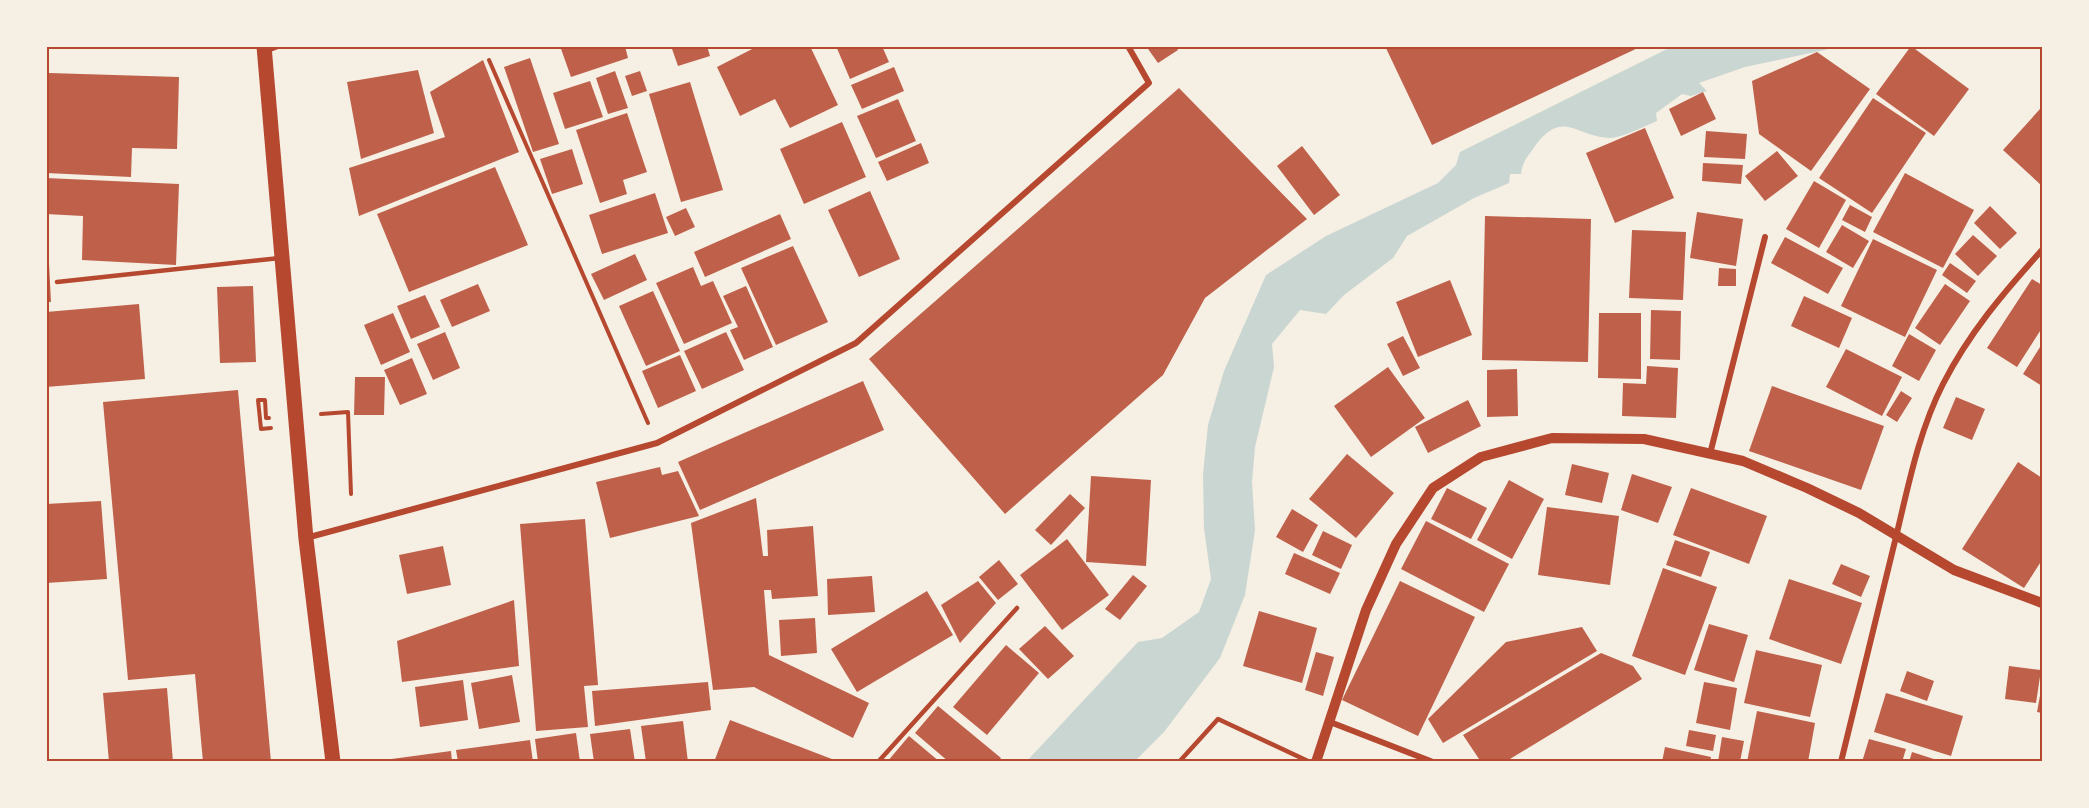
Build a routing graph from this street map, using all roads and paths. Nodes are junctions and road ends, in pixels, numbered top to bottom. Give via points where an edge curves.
1 (280, 46) edge
2 (1128, 46) edge
3 (264, 49) edge
4 (489, 60) dead end
5 (1765, 237) dead end
6 (2043, 250) edge
7 (282, 258) junction
8 (57, 282) dead end
9 (348, 412) dead end
10 (266, 418) dead end
11 (261, 429) dead end
12 (657, 443) junction
13 (1710, 454) junction
14 (351, 494) dead end
15 (1897, 534) junction
16 (306, 538) junction
17 (2043, 603) edge
18 (1017, 608) dead end
19 (1330, 722) junction
20 (333, 762) edge
21 (878, 762) edge
22 (1179, 762) edge
23 (1310, 762) edge
24 (1316, 762) edge
25 (1433, 762) edge
26 (1841, 762) edge

1 - 3 lane
2 - 12 street via 1149,83 856,342
3 - 7 main road
4 - 12 path
5 - 13 street
6 - 15 street via 1988,311 1942,387 1914,465
7 - 8 lane
7 - 16 main road
9 - 14 path
10 - 11 path via 265,400 258,400
12 - 16 street
13 - 15 street via 1743,461 1807,488
13 - 19 street via 1644,439 1552,438 1481,457 1433,488 1396,544 1366,610
15 - 17 street via 1954,570
15 - 26 street
16 - 20 main road
18 - 21 lane
19 - 24 street
19 - 25 street
22 - 23 lane via 1218,719

